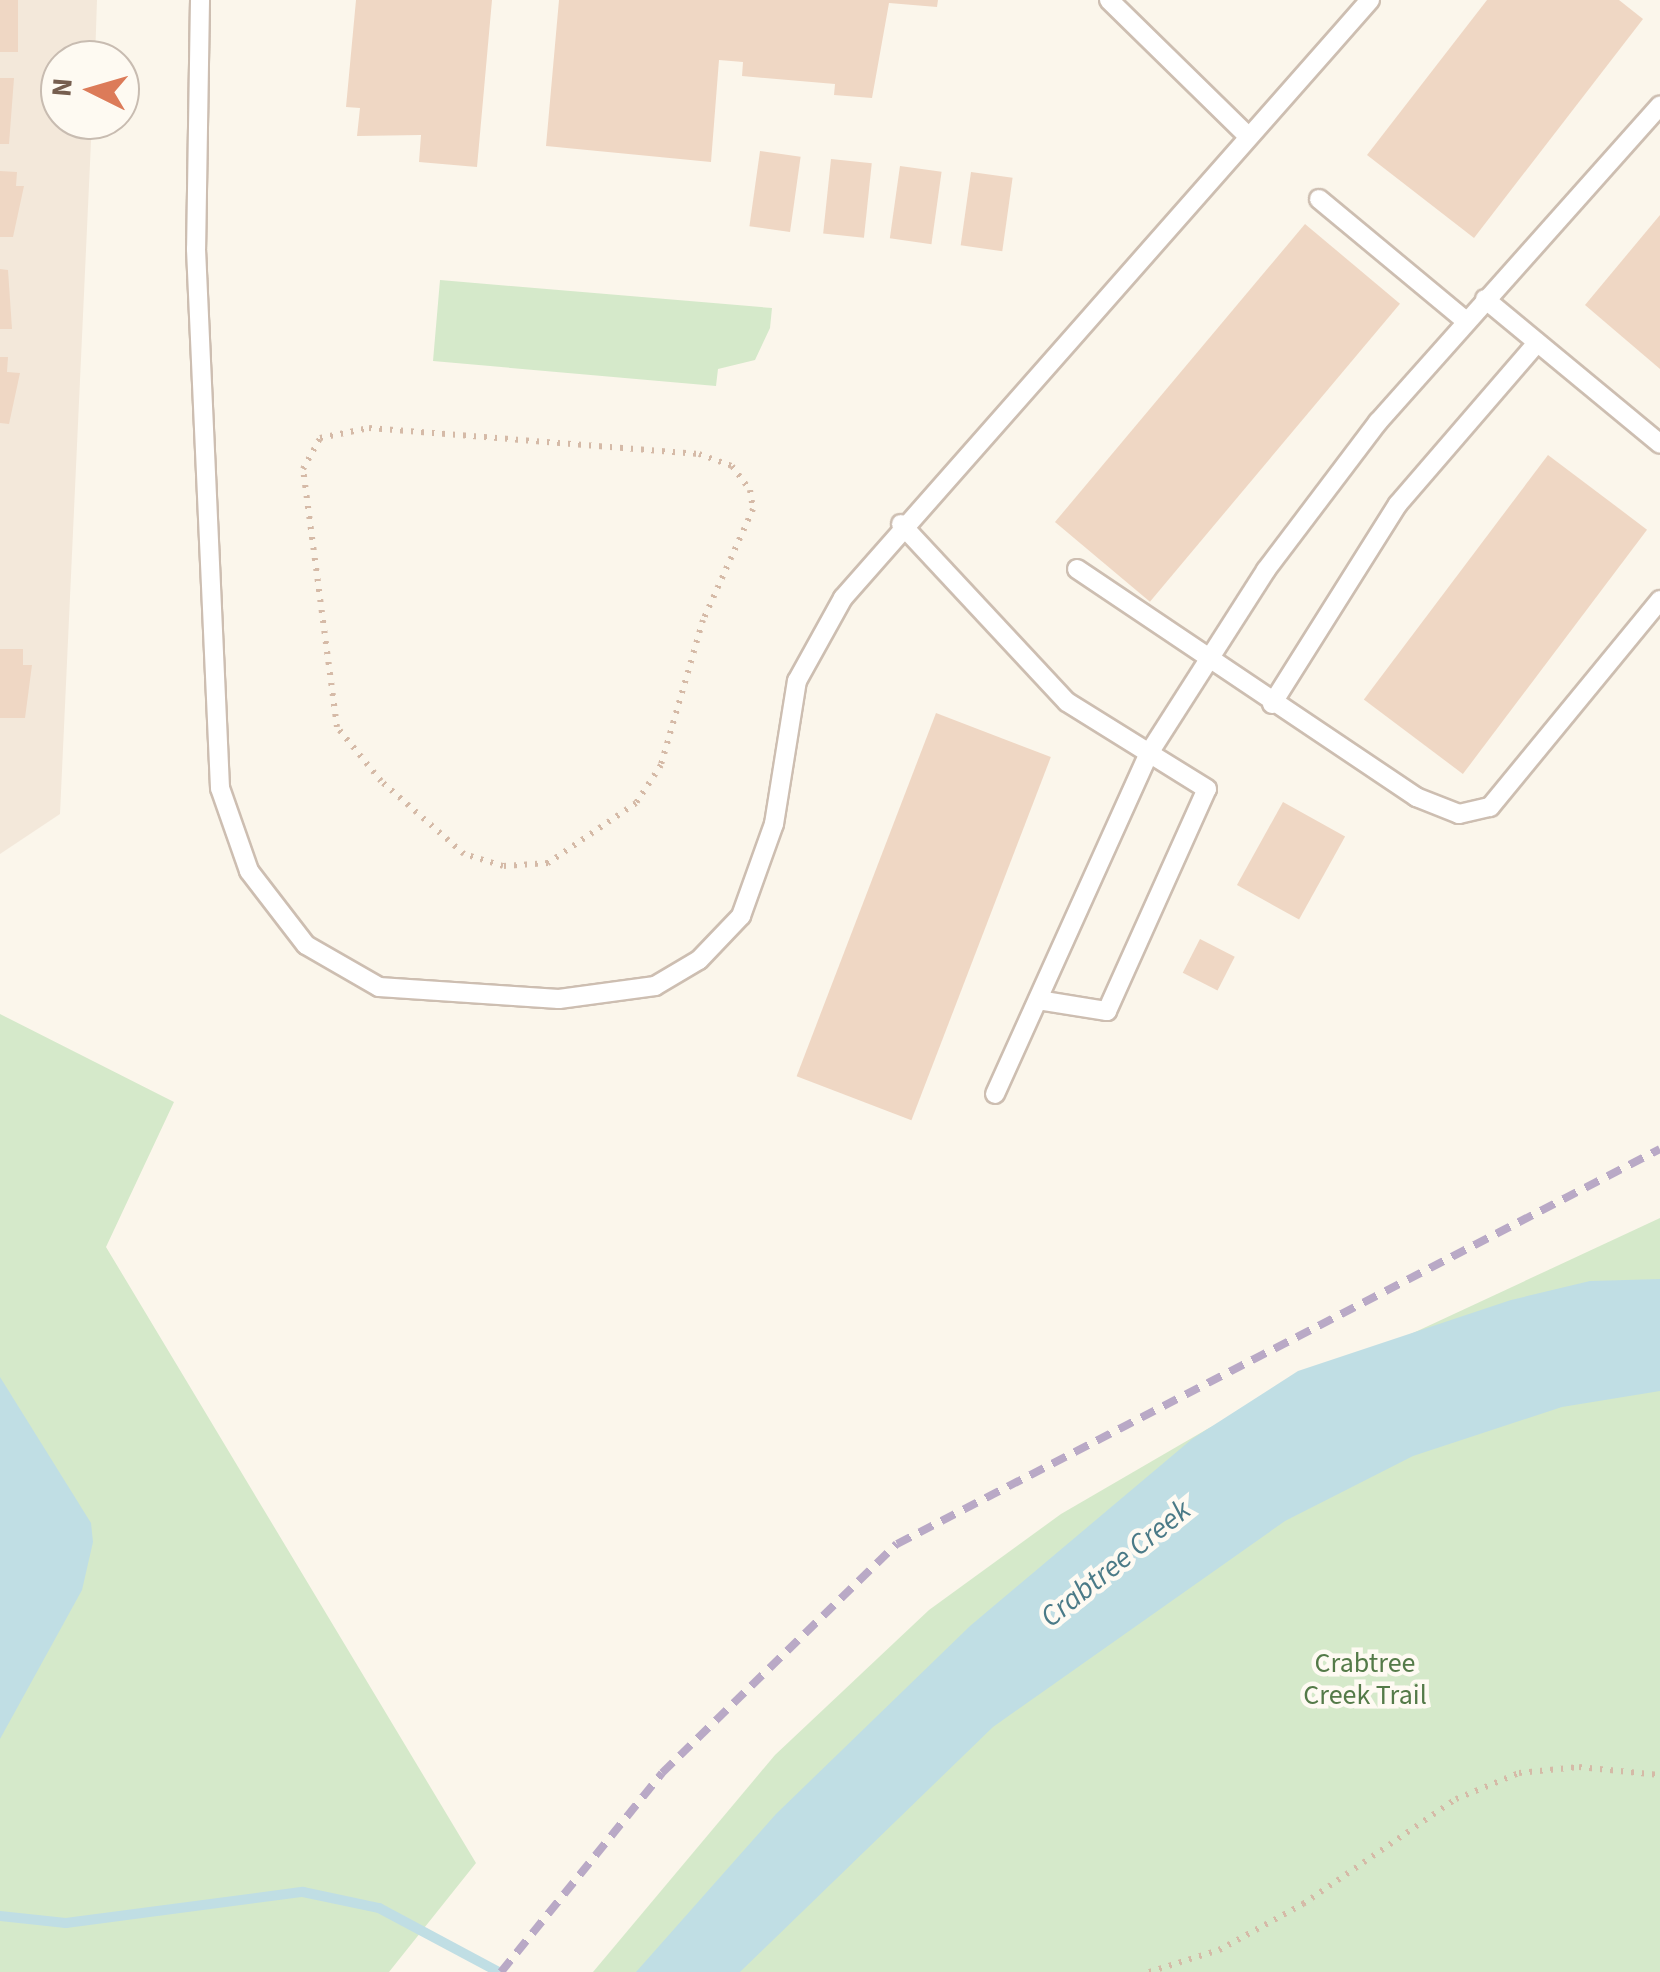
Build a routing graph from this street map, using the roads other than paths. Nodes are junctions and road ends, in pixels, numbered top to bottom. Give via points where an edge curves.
1 (200, 0) edge
2 (1108, 0) edge
3 (1370, 0) edge
4 (1660, 105) edge
5 (1248, 136) junction
6 (1318, 199) dead end
7 (1485, 299) junction
8 (1466, 320) junction
9 (1538, 342) junction
10 (1660, 444) edge
11 (901, 524) junction
12 (1077, 569) dead end
13 (1660, 600) edge
14 (1207, 662) junction
15 (1272, 704) junction
16 (1149, 753) junction
17 (1038, 1000) junction
18 (995, 1094) dead end

1 - 11 lane via 196,248 220,788 248,870 306,945 379,986 460,997 560,1000 655,986 700,960 741,916 774,824 797,681 843,598
2 - 5 lane
3 - 5 lane
4 - 7 lane
5 - 11 lane
6 - 8 lane
7 - 8 lane
7 - 9 lane
8 - 14 lane via 1333,481
9 - 10 lane
9 - 15 lane via 1398,504
11 - 16 lane via 1067,702
12 - 14 lane
13 - 15 lane via 1490,807 1459,814 1416,798
14 - 15 lane
14 - 16 lane
16 - 17 lane
16 - 17 lane via 1207,789 1107,1011
17 - 18 lane

